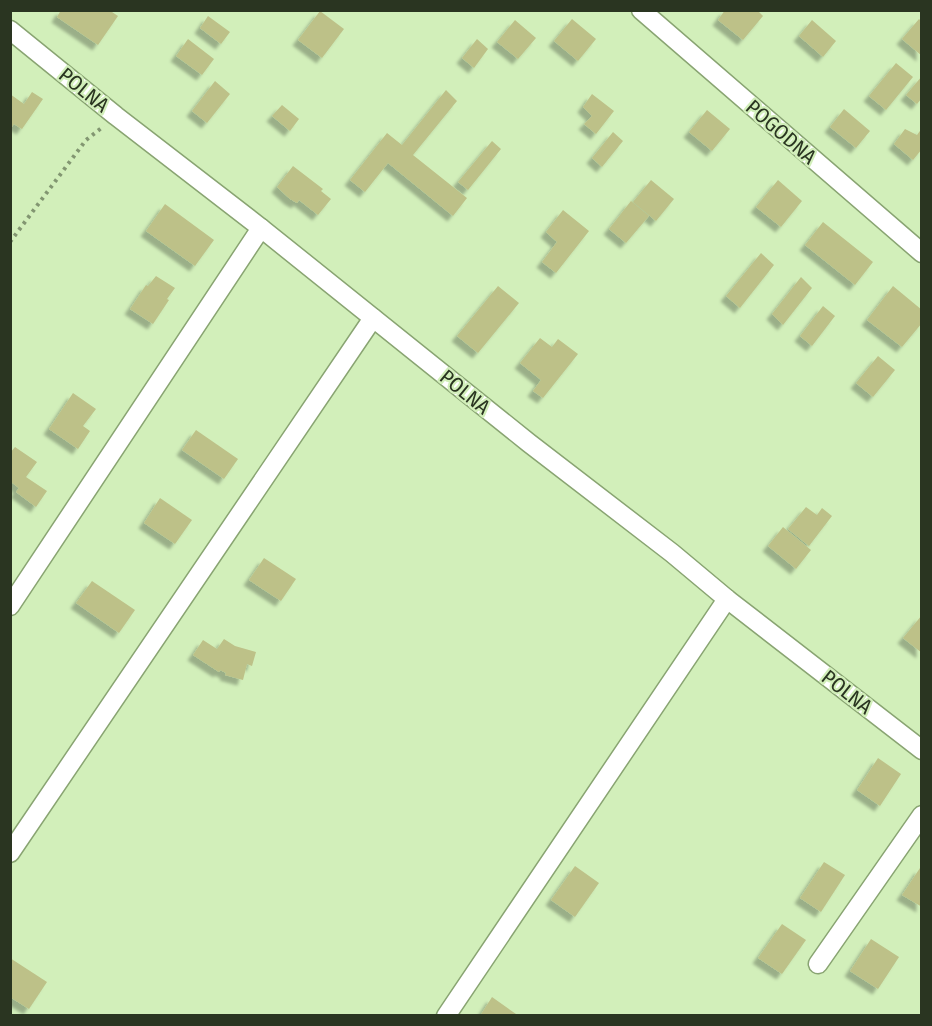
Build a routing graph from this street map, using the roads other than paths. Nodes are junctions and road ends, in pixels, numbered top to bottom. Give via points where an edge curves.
1 (641, 10) edge
2 (10, 30) edge
3 (261, 228) junction
4 (921, 253) edge
5 (374, 318) junction
6 (727, 599) junction
7 (10, 606) edge
8 (921, 750) edge
9 (921, 814) edge
10 (10, 853) edge
11 (818, 964) dead end
12 (446, 1016) edge

1 - 4 street, POGODNA
2 - 3 street, POLNA
3 - 5 street, POLNA
3 - 7 street
5 - 6 street, POLNA
5 - 10 street
6 - 8 street, POLNA
6 - 12 street
9 - 11 street

